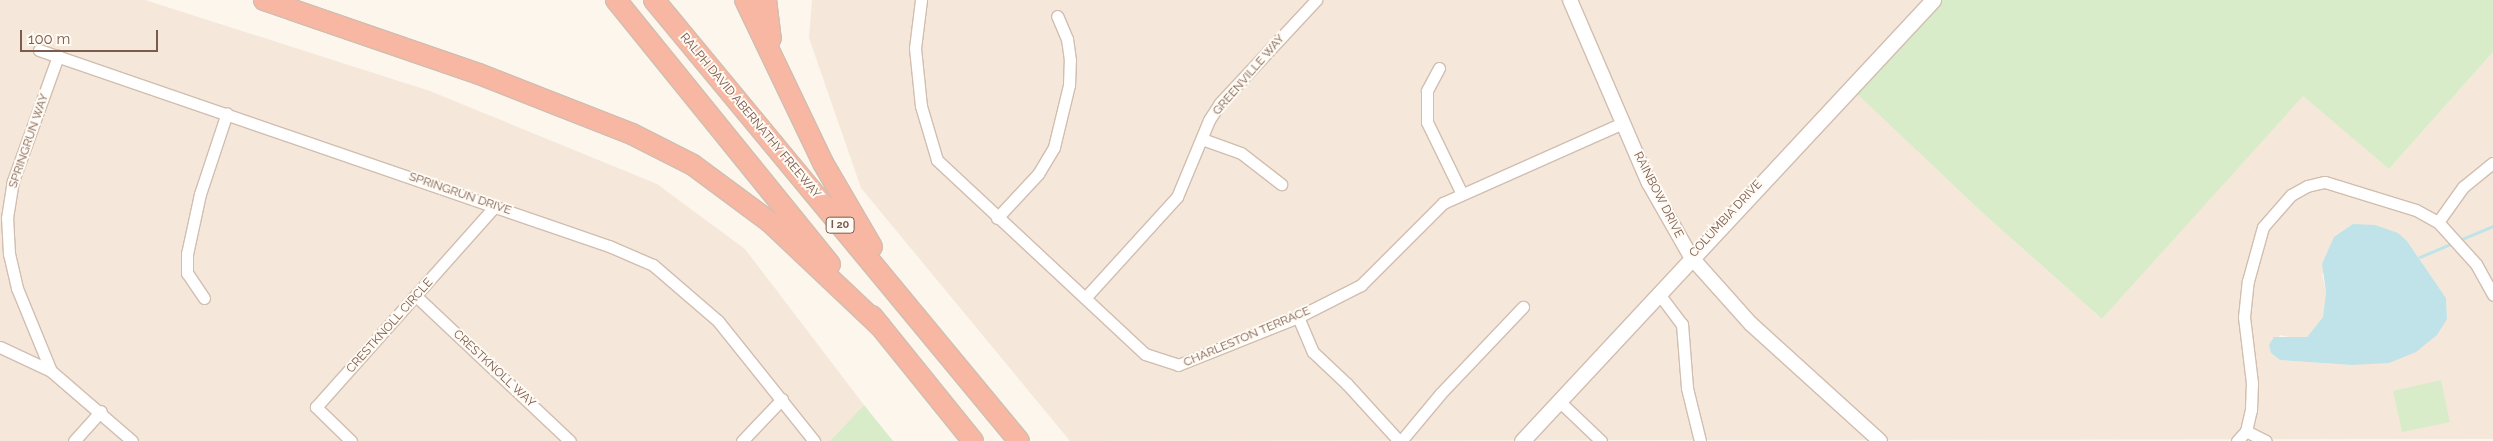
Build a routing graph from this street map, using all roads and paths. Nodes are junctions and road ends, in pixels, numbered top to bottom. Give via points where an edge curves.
1 (264, 0) edge
2 (616, 0) edge
3 (654, 0) edge
4 (745, 0) edge
5 (766, 0) edge
6 (921, 0) edge
7 (1316, 0) edge
8 (1570, 0) edge
9 (1932, 0) edge
10 (1057, 16) dead end
11 (39, 50) dead end
12 (58, 56) junction
13 (1439, 68) dead end
14 (784, 82) junction
15 (227, 113) junction
16 (1623, 123) junction
17 (1202, 139) junction
18 (2493, 163) edge
19 (1281, 184) dead end
20 (1462, 194) junction
21 (495, 206) junction
22 (997, 218) junction
23 (2438, 222) junction
24 (1691, 257) junction
25 (1659, 294) junction
26 (2493, 295) edge
27 (204, 298) dead end
28 (417, 298) junction
29 (1085, 298) junction
30 (1524, 307) dead end
31 (1298, 318) junction
32 (880, 326) junction
33 (0, 347) edge
34 (1178, 365) junction
35 (51, 371) junction
36 (1180, 377) dead end
37 (782, 399) junction
38 (1560, 401) junction
39 (101, 411) junction
40 (2246, 430) junction
41 (74, 441) edge
42 (132, 441) edge
43 (352, 441) edge
44 (570, 441) edge
45 (742, 441) edge
46 (814, 441) edge
47 (973, 441) edge
48 (1019, 441) edge
49 (1400, 441) edge
50 (1522, 441) edge
51 (1602, 441) edge
52 (1700, 441) edge
53 (1880, 441) edge
54 (2237, 441) edge
55 (2266, 441) edge

1 - 32 highway via 479,74 632,134 693,166 770,222
2 - 32 highway, I 20
3 - 48 highway, RALPH DAVID ABERNATHY FREEWAY / I 20
4 - 14 highway
5 - 14 highway via 773,48
6 - 22 street, CHARLESTON TERRACE via 915,48 929,139 937,160 945,170
7 - 17 street, GREENVILLE WAY via 1220,103
8 - 16 street, RAINBOW DRIVE
9 - 24 main road, COLUMBIA DRIVE
10 - 22 street via 1067,39 1069,77 1054,146 1038,174
11 - 12 street, SPRINGRUN DRIVE
12 - 15 street, SPRINGRUN DRIVE
12 - 35 street, SPRINGRUN WAY via 13,181 7,218 9,254 17,288
13 - 20 street via 1427,92 1427,122
14 - 48 highway via 853,217 888,270
15 - 21 street, SPRINGRUN DRIVE
15 - 27 street via 200,194 187,254 187,273
16 - 20 street, CHARLESTON TERRACE
16 - 24 street, RAINBOW DRIVE via 1666,216
17 - 19 street via 1241,153
17 - 29 street, GREENVILLE WAY via 1176,197
18 - 23 street via 2463,187
20 - 31 street, CHARLESTON TERRACE via 1444,203 1361,285
21 - 28 street, CRESTKNOLL CIRCLE
21 - 37 street, SPRINGRUN DRIVE via 609,246 652,265 718,321
22 - 29 street, CHARLESTON TERRACE
23 - 26 street via 2476,264
23 - 40 street via 2393,202 2325,182 2291,194 2277,208 2263,227 2248,280 2244,317 2252,383
24 - 25 main road, COLUMBIA DRIVE
24 - 53 street, RAINBOW DRIVE via 1751,324
25 - 38 main road, COLUMBIA DRIVE
25 - 52 street via 1682,324 1687,388
28 - 43 street, CRESTKNOLL CIRCLE via 316,407
28 - 44 street, CRESTKNOLL WAY
29 - 34 street, CHARLESTON TERRACE via 1145,354
30 - 49 street via 1441,393
31 - 34 street, CHARLESTON TERRACE
31 - 49 street via 1313,352
32 - 47 highway, I 20
33 - 35 street
34 - 36 street
35 - 39 street
37 - 45 street
37 - 46 street, SPRINGRUN DRIVE
38 - 50 main road, COLUMBIA DRIVE
38 - 51 street
39 - 41 street
39 - 42 street
40 - 54 street
40 - 55 street

